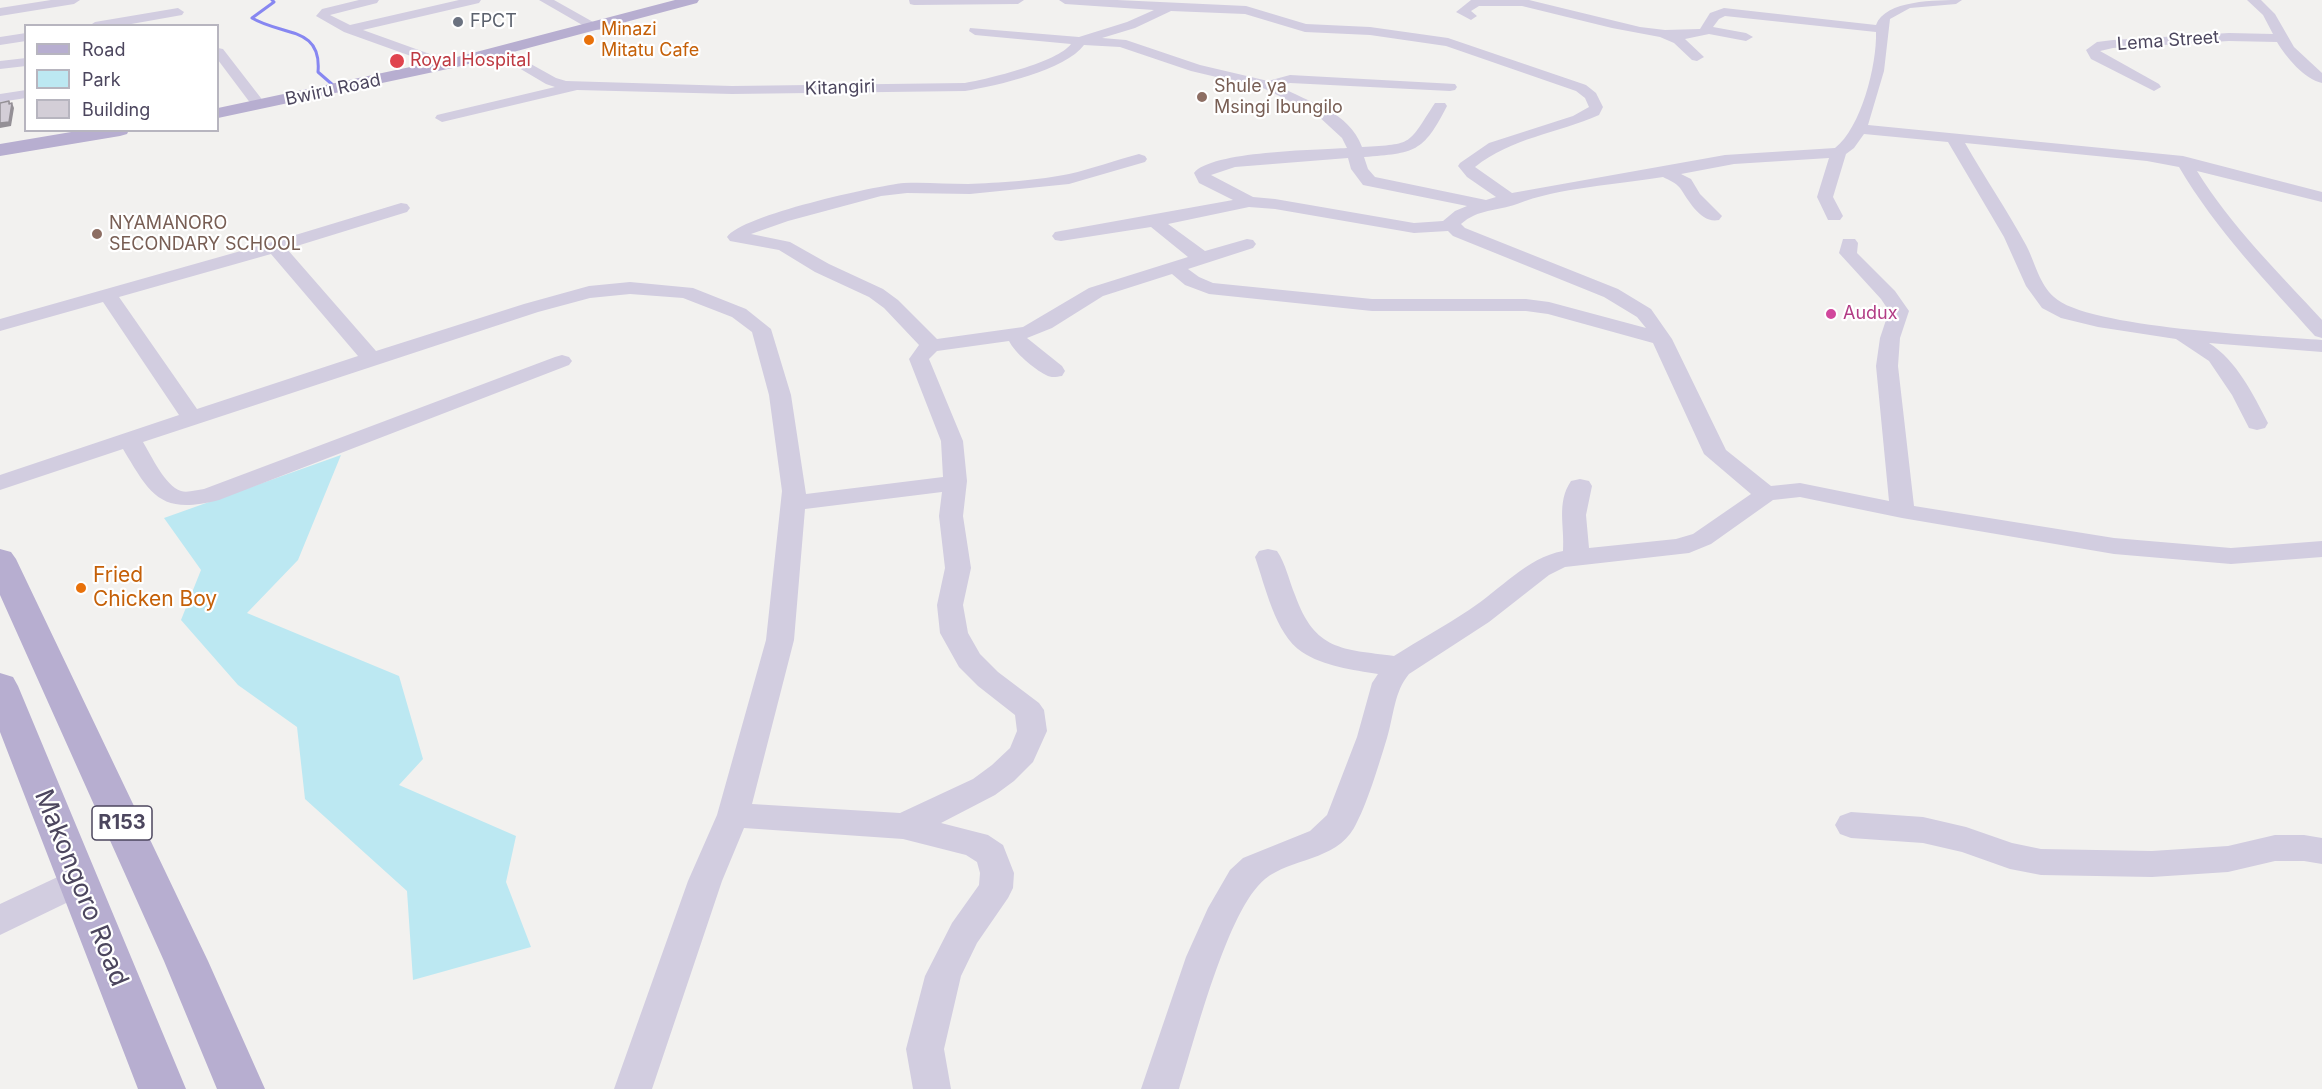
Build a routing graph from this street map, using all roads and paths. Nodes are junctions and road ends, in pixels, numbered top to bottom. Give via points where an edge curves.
1 (75, 0) edge
2 (169, 0) edge
3 (373, 0) edge
4 (475, 0) edge
5 (545, 0) edge
6 (692, 0) edge
7 (1018, 0) edge
8 (1034, 0) edge
9 (1065, 0) edge
10 (1956, 0) edge
11 (2253, 0) edge
12 (914, 1) edge
13 (1518, 1) edge
14 (35, 3) edge
15 (1169, 7) junction
16 (0, 12) edge
17 (178, 12) junction
18 (1471, 16) dead end
19 (1760, 16) junction
20 (107, 24) edge
21 (185, 24) edge
22 (596, 27) junction
23 (349, 29) junction
24 (1880, 29) junction
25 (1706, 30) junction
26 (1659, 34) junction
27 (24, 37) edge
28 (1746, 37) junction
29 (2282, 38) junction
30 (1082, 40) junction
31 (0, 41) edge
32 (1742, 51) dead end
33 (502, 52) junction
34 (1697, 57) dead end
35 (1452, 58) dead end
36 (220, 59) edge
37 (24, 62) edge
38 (0, 65) edge
39 (447, 65) junction
40 (1529, 71) junction
41 (2322, 79) edge
42 (1268, 85) junction
43 (579, 86) junction
44 (1450, 87) dead end
45 (2154, 87) dead end
46 (24, 94) edge
47 (0, 98) edge
48 (259, 105) junction
49 (1440, 106) dead end
50 (219, 113) edge
51 (442, 118) dead end
52 (1861, 129) junction
53 (108, 132) edge
54 (1954, 138) junction
55 (0, 150) edge
56 (1839, 152) junction
57 (1355, 153) junction
58 (1139, 159) dead end
59 (2183, 161) junction
60 (1666, 172) junction
61 (2322, 197) edge
62 (1510, 200) junction
63 (1249, 202) junction
64 (1490, 206) junction
65 (401, 208) dead end
66 (1713, 216) dead end
67 (1834, 216) dead end
68 (1154, 220) junction
69 (1451, 226) junction
70 (1061, 236) dead end
71 (1849, 243) dead end
72 (1247, 244) dead end
73 (275, 247) junction
74 (1203, 259) junction
75 (1175, 267) junction
76 (107, 294) junction
77 (0, 325) edge
78 (2177, 332) junction
79 (2322, 332) edge
80 (1015, 334) junction
81 (1662, 339) junction
82 (932, 346) junction
83 (2322, 346) edge
84 (372, 359) junction
85 (562, 361) dead end
86 (1054, 371) dead end
87 (191, 417) junction
88 (2257, 423) dead end
89 (129, 440) junction
90 (955, 481) junction
91 (0, 483) edge
92 (1580, 486) dead end
93 (1766, 494) junction
94 (793, 503) junction
95 (1902, 511) junction
96 (2322, 549) edge
97 (1268, 557) dead end
98 (1574, 557) junction
99 (0, 559) edge
100 (1399, 667) junction
101 (0, 686) edge
102 (733, 815) junction
103 (1851, 825) dead end
104 (903, 826) junction
105 (2322, 851) edge
106 (79, 881) junction
107 (0, 920) edge
108 (162, 1089) edge
109 (241, 1089) edge
110 (633, 1089) edge
111 (932, 1089) edge
112 (1160, 1089) edge

1 - 14 street
2 - 17 street
3 - 23 street via 322,14
4 - 23 street
5 - 22 street
6 - 22 main road, Bwiru Road
7 - 12 street
8 - 30 street via 975,31
9 - 15 street
10 - 24 street via 1901,7 1890,12
11 - 29 street via 2271,15
13 - 18 street via 1476,2 1462,12
13 - 26 street
14 - 16 street
15 - 30 street, Kitangiri via 1125,27
15 - 40 street via 1246,10 1305,28 1370,31 1448,42
17 - 20 street
17 - 21 street
19 - 24 street
19 - 25 street via 1718,13
19 - 28 street
22 - 33 main road, Bwiru Road
23 - 39 street
24 - 52 street via 1883,40
25 - 26 street via 1690,36
25 - 28 street
26 - 34 street via 1679,40
27 - 31 street
28 - 32 street
29 - 41 street via 2300,62
29 - 45 street, Lema Street via 2210,38 2113,44 2093,49 2096,56
30 - 42 street via 1133,45 1196,68
30 - 43 street, Kitangiri via 1073,51 1054,61 1010,78 972,86 732,90
33 - 39 main road, Bwiru Road
33 - 43 street, Kitangiri via 550,81
35 - 40 street
36 - 48 street
37 - 38 street
39 - 48 main road, Bwiru Road
40 - 62 street via 1581,88 1591,96 1596,110 1495,146 1466,166
42 - 44 street via 1287,79
42 - 57 street via 1331,119 1351,139
43 - 51 street
46 - 47 street
48 - 50 main road, Bwiru Road
49 - 57 street via 1425,136 1415,144
52 - 54 street
52 - 56 street via 1848,147
53 - 55 main road
54 - 59 street
54 - 78 street via 2020,252 2036,288 2049,304 2090,320
56 - 60 street via 1734,159
56 - 67 street via 1825,197
57 - 63 street via 1244,161 1209,167 1202,173
57 - 64 street via 1364,177 1376,183
58 - 82 street via 1052,182 880,191 783,217 736,237 784,246 876,292
59 - 61 street
59 - 79 street via 2206,199
60 - 62 street
60 - 66 street via 1685,183
62 - 64 street
63 - 68 street
63 - 69 street via 1402,227
64 - 69 street via 1457,216
65 - 73 street
68 - 70 street
68 - 74 street
69 - 81 street via 1467,236 1611,293 1644,314
71 - 95 street via 1848,253 1893,299 1899,311 1890,338 1887,366
72 - 74 street
73 - 76 street
73 - 84 street
74 - 75 street
75 - 80 street via 1096,292 1045,324
75 - 81 street via 1209,288 1372,305 1526,305
76 - 77 street
76 - 87 street
78 - 83 street
78 - 88 street via 2216,357
80 - 82 street
80 - 86 street via 1021,345
81 - 93 street via 1716,454
82 - 90 street via 922,351 919,359 952,441
84 - 87 street
84 - 94 street via 589,292 667,289 701,296 746,317 761,329 780,395
85 - 89 street via 192,499 166,493
87 - 89 street
89 - 91 street
90 - 94 street
90 - 104 street via 951,516 958,568 951,605 954,633 975,666 1029,710 1032,731 1022,754 984,787
92 - 98 street via 1574,507
93 - 95 street via 1800,490
93 - 98 street via 1702,539 1680,547
94 - 102 street via 780,640
95 - 96 street via 2114,546 2190,554 2231,556
97 - 100 street via 1303,639 1341,656
98 - 100 street via 1540,569 1479,616
99 - 109 main road, R153
100 - 112 street via 1386,683 1369,746 1341,822 1322,840 1255,868 1242,880 1220,918
101 - 106 main road, Makongoro Road / R153
102 - 104 street
102 - 110 street via 705,881
103 - 105 street via 1923,830 2041,862 2152,864 2228,859 2275,848
104 - 111 street via 976,844 991,854 997,873 996,888 964,933 943,976 925,1049
106 - 107 street
106 - 108 main road, Makongoro Road / R153

